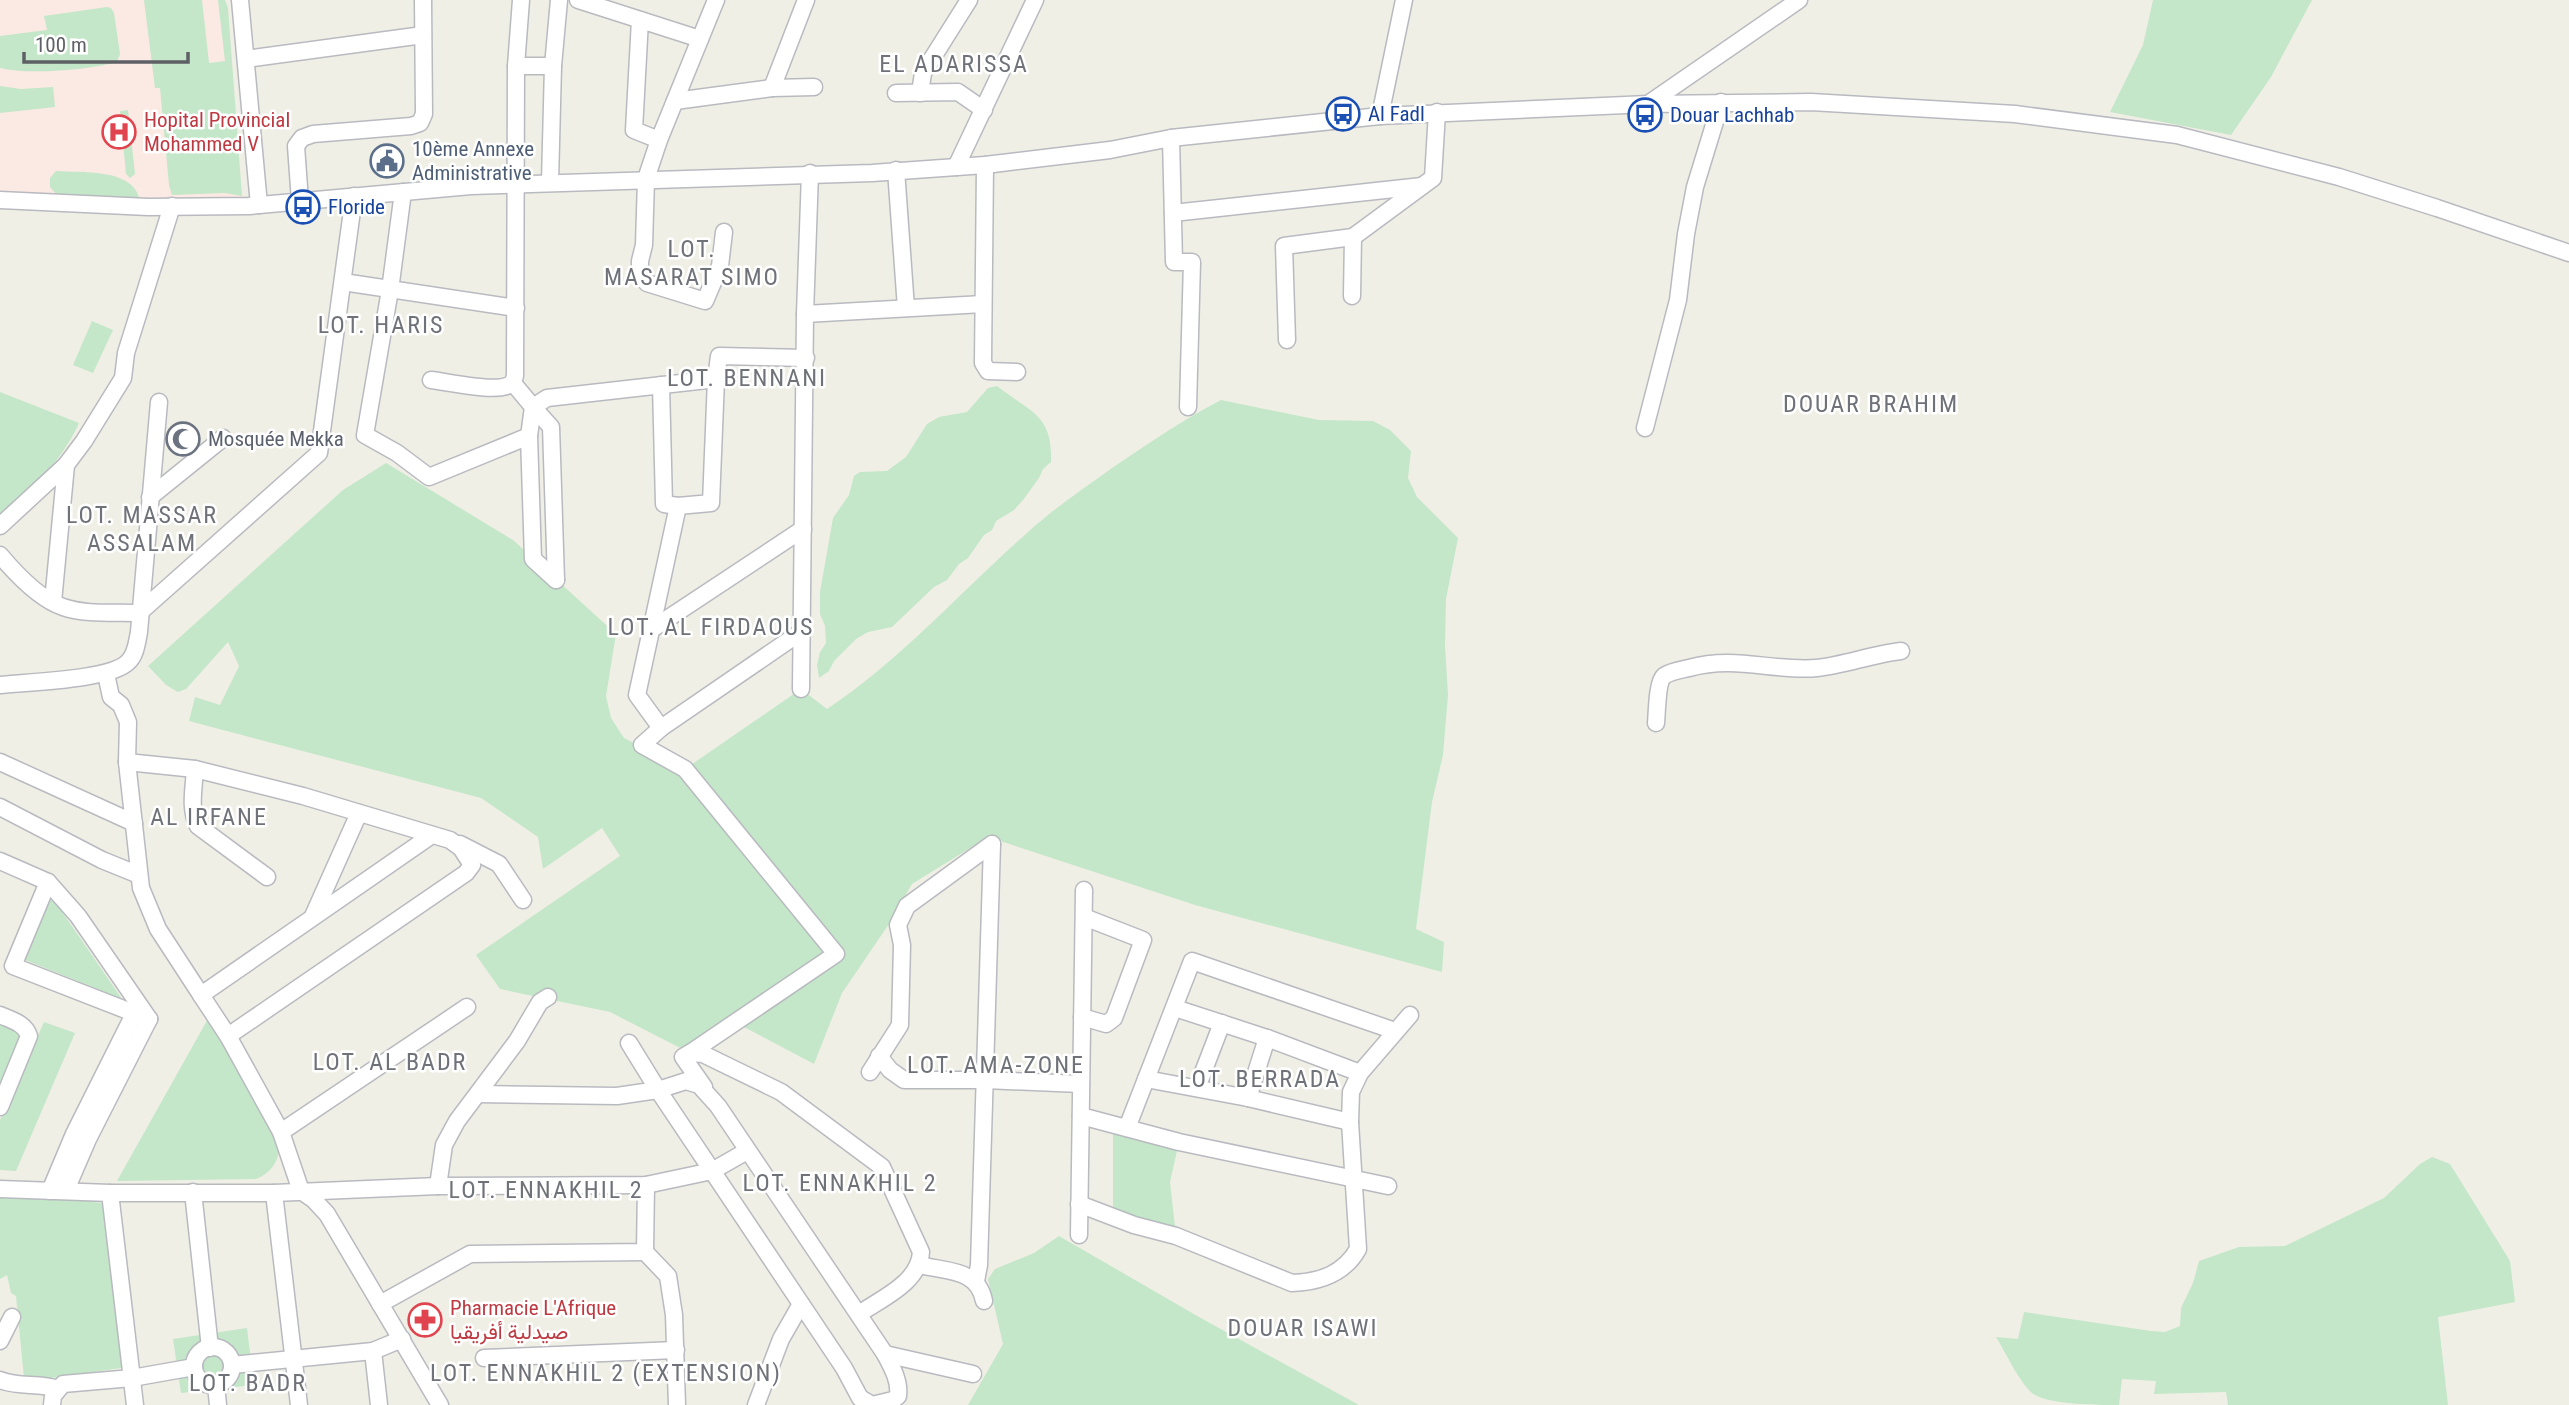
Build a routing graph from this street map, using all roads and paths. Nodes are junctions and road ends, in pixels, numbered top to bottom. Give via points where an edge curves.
1 (240, 0) edge
2 (423, 0) edge
3 (522, 0) edge
4 (559, 0) edge
5 (578, 0) edge
6 (716, 0) edge
7 (806, 0) edge
8 (970, 0) edge
9 (1035, 0) edge
10 (1404, 0) edge
11 (1799, 0) edge
12 (640, 20) junction
13 (423, 35) junction
14 (700, 38) junction
15 (246, 59) junction
16 (516, 66) junction
17 (553, 66) junction
18 (772, 88) junction
19 (814, 88) dead end
20 (896, 93) dead end
21 (920, 93) junction
22 (675, 101) junction
23 (1721, 103) junction
24 (1648, 104) junction
25 (984, 110) junction
26 (1437, 112) junction
27 (1380, 116) junction
28 (1171, 138) junction
29 (659, 140) junction
30 (985, 165) junction
31 (956, 167) junction
32 (896, 170) junction
33 (810, 173) junction
34 (646, 178) junction
35 (550, 182) junction
36 (514, 184) junction
37 (1422, 187) junction
38 (403, 192) junction
39 (354, 196) junction
40 (0, 200) edge
41 (300, 201) junction
42 (259, 205) junction
43 (172, 206) junction
44 (1173, 213) junction
45 (724, 232) dead end
46 (1353, 237) junction
47 (2569, 253) edge
48 (343, 282) junction
49 (390, 290) junction
50 (1352, 296) dead end
51 (983, 303) junction
52 (516, 308) junction
53 (906, 308) junction
54 (805, 314) junction
55 (1287, 340) dead end
56 (806, 358) junction
57 (1017, 372) dead end
58 (716, 379) junction
59 (431, 380) dead end
60 (513, 383) junction
61 (662, 385) junction
62 (159, 402) dead end
63 (533, 407) junction
64 (1188, 407) dead end
65 (1645, 428) dead end
66 (529, 436) junction
67 (223, 438) dead end
68 (66, 465) junction
69 (150, 497) junction
70 (678, 506) junction
71 (0, 526) edge
72 (803, 529) junction
73 (0, 555) edge
74 (53, 602) junction
75 (139, 613) junction
76 (652, 629) junction
77 (801, 632) junction
78 (1901, 651) dead end
79 (106, 674) junction
80 (0, 685) edge
81 (801, 689) dead end
82 (1656, 723) dead end
83 (660, 728) junction
84 (0, 762) edge
85 (127, 762) junction
86 (195, 769) junction
87 (0, 807) edge
88 (359, 813) junction
89 (134, 823) junction
90 (432, 835) junction
91 (455, 842) junction
92 (0, 861) edge
93 (138, 875) junction
94 (267, 877) dead end
95 (48, 882) junction
96 (1084, 890) dead end
97 (523, 900) dead end
98 (1084, 917) junction
99 (312, 919) junction
100 (201, 995) junction
101 (548, 997) dead end
102 (467, 1007) dead end
103 (1175, 1007) junction
104 (0, 1015) edge
105 (1410, 1015) dead end
106 (141, 1017) junction
107 (1082, 1017) junction
108 (1222, 1023) junction
109 (1395, 1031) junction
110 (228, 1036) junction
111 (1267, 1038) junction
112 (629, 1043) dead end
113 (687, 1055) junction
114 (879, 1056) junction
115 (870, 1072) dead end
116 (1360, 1073) junction
117 (1146, 1079) junction
118 (985, 1080) junction
119 (1081, 1084) junction
120 (1197, 1088) junction
121 (658, 1090) junction
122 (478, 1094) junction
123 (709, 1094) junction
124 (1248, 1098) junction
125 (0, 1107) edge
126 (1081, 1116) junction
127 (1350, 1122) junction
128 (1127, 1128) junction
129 (281, 1132) junction
130 (81, 1136) junction
131 (747, 1151) junction
132 (712, 1171) junction
133 (1354, 1179) junction
134 (646, 1185) junction
135 (438, 1186) junction
136 (1388, 1186) dead end
137 (0, 1189) edge
138 (66, 1190) junction
139 (50, 1191) junction
140 (193, 1192) junction
141 (301, 1192) junction
142 (110, 1193) junction
143 (274, 1193) junction
144 (1079, 1204) junction
145 (1079, 1235) dead end
146 (645, 1252) junction
147 (920, 1265) junction
148 (976, 1281) junction
149 (984, 1301) dead end
150 (380, 1304) junction
151 (801, 1304) junction
152 (859, 1314) junction
153 (12, 1317) dead end
154 (402, 1339) junction
155 (0, 1341) edge
156 (210, 1348) junction
157 (676, 1350) junction
158 (373, 1351) junction
159 (885, 1354) junction
160 (484, 1357) dead end
161 (293, 1358) junction
162 (232, 1365) junction
163 (194, 1367) junction
164 (973, 1374) dead end
165 (132, 1378) junction
166 (0, 1380) edge
167 (216, 1385) junction
168 (55, 1397) edge
169 (896, 1403) edge
170 (135, 1405) edge
171 (218, 1405) edge
172 (299, 1405) edge
173 (379, 1405) edge
174 (440, 1405) edge
175 (677, 1405) edge
176 (756, 1405) edge

1 - 15 street
2 - 13 street
3 - 16 street
4 - 17 street
5 - 12 street
6 - 14 street
7 - 18 street
8 - 21 street via 923,73
9 - 25 street
10 - 27 street
11 - 24 street
12 - 14 street
12 - 29 street via 634,130
13 - 15 street
13 - 41 street via 424,114 420,122 302,138 296,146
14 - 22 street
15 - 42 street
16 - 17 street
16 - 36 street
17 - 35 street
18 - 19 street
18 - 22 street
20 - 21 street
21 - 25 street via 958,92
22 - 29 street
23 - 24 street
23 - 47 street via 1811,102 2015,114 2177,135 2339,177
23 - 65 street via 1695,187 1678,300
24 - 26 street
25 - 31 street
26 - 27 street
26 - 37 street via 1433,178
27 - 28 street
28 - 30 street
28 - 44 street
29 - 34 street
30 - 31 street
30 - 51 street
31 - 32 street
32 - 33 street
32 - 53 street
33 - 34 street
33 - 54 street
34 - 35 street
34 - 45 street via 640,274 647,283 705,301 720,266
35 - 36 street
36 - 38 street
36 - 52 street
37 - 44 street
37 - 46 street
38 - 39 street
38 - 49 street
39 - 41 street
39 - 48 street
40 - 43 street
41 - 42 street
42 - 43 street
43 - 68 street via 126,353 123,378
44 - 64 street via 1174,262 1192,262
46 - 50 street
46 - 55 street via 1284,246
48 - 49 street
48 - 75 street via 319,453
49 - 52 street
49 - 66 street via 367,438 429,477
51 - 53 street
51 - 57 street via 983,363 989,371
52 - 60 street
53 - 54 street
54 - 56 street
56 - 58 street via 719,356
56 - 72 street
58 - 61 street
58 - 70 street via 711,503
59 - 60 street via 497,388
60 - 63 street
61 - 63 street via 547,398
61 - 70 street via 664,504
62 - 69 street
63 - 66 street
63 - 66 street via 551,427 556,580 533,559
67 - 69 street
68 - 71 street
68 - 74 street
69 - 75 street
70 - 76 street
72 - 76 street
72 - 77 street
73 - 74 street
74 - 75 street via 64,608
75 - 79 street via 133,655
76 - 83 street via 638,695
77 - 81 street
77 - 83 street
78 - 82 street via 1819,667 1737,662 1706,663 1676,671 1660,680
79 - 80 street
79 - 85 street via 111,697 128,722
83 - 113 street via 642,745 685,769 836,954
84 - 89 street
85 - 86 street
85 - 89 street
86 - 88 street
86 - 94 street via 193,817 198,826
87 - 93 street
88 - 90 street
88 - 99 street
89 - 93 street
90 - 91 street
90 - 99 street
91 - 97 street via 499,864
91 - 110 street via 472,868
92 - 95 street
93 - 100 street via 158,929
95 - 106 street via 78,916
95 - 106 street via 13,966
96 - 98 street
98 - 107 street
98 - 107 street via 1143,940 1114,1018 1106,1024
99 - 100 street
100 - 110 street
101 - 122 street via 540,1002
102 - 129 street
103 - 108 street
103 - 109 street via 1192,961
103 - 117 street
104 - 125 street via 22,1025 29,1036
105 - 109 street
106 - 130 street
107 - 119 street
108 - 111 street
108 - 120 street
109 - 116 street
110 - 129 street
111 - 116 street
111 - 124 street
112 - 121 street
113 - 123 street
113 - 147 street via 703,1054 781,1092 882,1167 921,1252
114 - 115 street
114 - 118 street via 904,1080
114 - 118 street via 900,1025 902,945 898,925 907,906 992,844
116 - 127 street via 1351,1092
117 - 120 street
117 - 128 street
118 - 119 street
118 - 148 street
119 - 126 street
120 - 124 street
121 - 122 street via 617,1096
121 - 123 street via 693,1081
121 - 132 street
122 - 135 street via 444,1145
123 - 131 street
124 - 127 street
126 - 128 street
126 - 144 street
127 - 133 street
128 - 133 street
129 - 141 street
130 - 138 street
130 - 139 street
131 - 132 street
131 - 152 street
132 - 134 street
132 - 151 street
133 - 136 street
133 - 144 street via 1358,1249 1350,1262 1311,1282 1292,1283 1176,1236 1134,1226
134 - 135 street
134 - 146 street
135 - 141 street
137 - 139 street
138 - 139 street
138 - 142 street
140 - 142 street
140 - 143 street
140 - 156 street
141 - 143 street
141 - 150 street via 327,1214
142 - 165 street
143 - 161 street
144 - 145 street
146 - 150 street via 470,1254
146 - 157 street via 668,1276
147 - 148 street
147 - 152 street via 914,1276
148 - 149 street
150 - 154 street
151 - 169 street via 860,1398 873,1405
151 - 176 street via 781,1339
152 - 159 street
153 - 155 street
154 - 158 street
154 - 174 street
156 - 162 street via 225,1352
156 - 163 street via 200,1353
157 - 160 street
157 - 175 street
158 - 161 street
158 - 173 street
159 - 164 street
159 - 169 street via 899,1389
161 - 162 street
161 - 172 street
162 - 167 street via 229,1376
163 - 165 street
163 - 167 street via 199,1379
165 - 168 street via 63,1384
165 - 170 street
166 - 168 street via 36,1385
167 - 171 street

